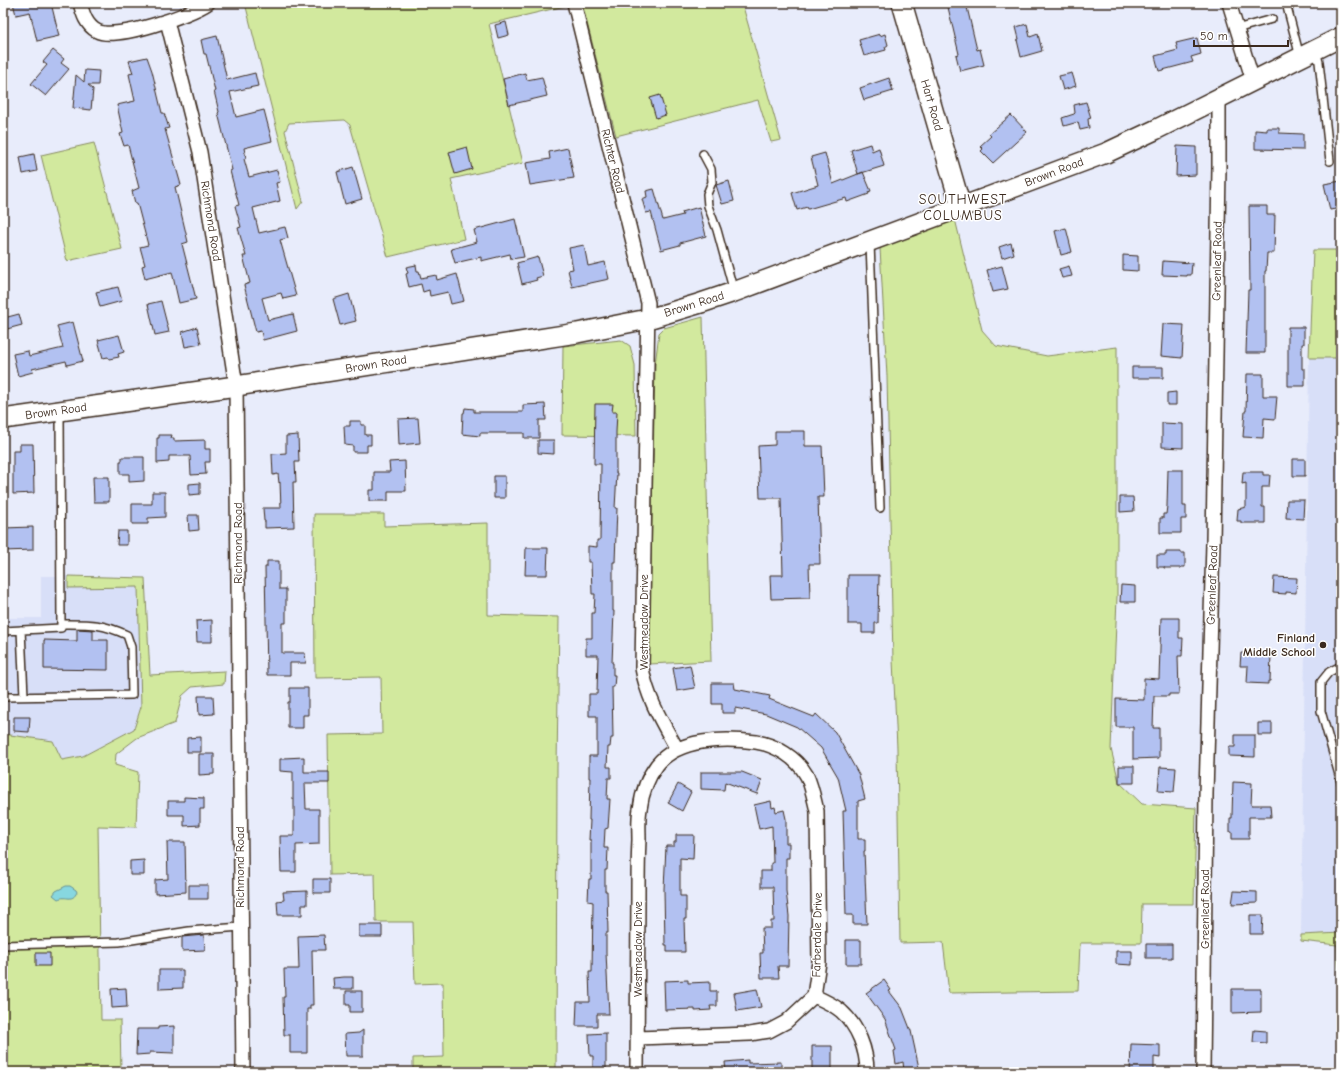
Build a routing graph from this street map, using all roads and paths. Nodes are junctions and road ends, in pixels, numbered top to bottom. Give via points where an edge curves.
1 (80, 3) edge
2 (208, 3) edge
3 (574, 3) edge
4 (902, 3) edge
5 (1229, 3) edge
6 (1286, 3) edge
7 (1272, 19) dead end
8 (167, 21) junction
9 (1236, 29) junction
10 (1341, 37) edge
11 (1308, 54) junction
12 (1253, 81) junction
13 (1219, 98) junction
14 (703, 154) dead end
15 (1330, 161) dead end
16 (961, 207) junction
17 (870, 241) junction
18 (734, 292) junction
19 (648, 318) junction
20 (236, 386) junction
21 (60, 411) junction
22 (3, 419) edge
23 (880, 508) dead end
24 (61, 624) junction
25 (21, 630) junction
26 (3, 631) edge
27 (1341, 666) edge
28 (3, 694) edge
29 (24, 696) junction
30 (677, 749) junction
31 (1341, 782) edge
32 (241, 927) junction
33 (3, 945) edge
34 (814, 996) junction
35 (637, 1038) junction
36 (243, 1072) edge
37 (637, 1072) edge
38 (867, 1072) edge
39 (1203, 1072) edge

1 - 8 street via 84,18 98,32 122,33
2 - 8 street
3 - 19 street, Richter Road via 648,303
4 - 16 main road, Hart Road
5 - 9 street
6 - 11 lane
7 - 9 lane
8 - 20 street, Richmond Road via 200,152
9 - 12 street
10 - 11 main road, Brown Road
11 - 12 main road, Brown Road
11 - 15 lane via 1319,62
12 - 13 main road, Brown Road
13 - 16 main road, Brown Road via 1106,152
13 - 39 street, Greenleaf Road
14 - 18 lane via 711,168 712,182 707,194 708,206
16 - 17 main road, Brown Road
17 - 18 main road, Brown Road
17 - 23 lane
18 - 19 main road, Brown Road
19 - 20 main road, Brown Road via 560,336
19 - 30 street, Westmeadow Drive via 642,668 649,695
20 - 21 main road, Brown Road
20 - 32 street, Richmond Road
21 - 22 main road, Brown Road
21 - 24 lane
24 - 25 lane via 61,628
24 - 29 lane via 110,627 127,635 131,647 132,695
25 - 26 lane
25 - 29 lane
27 - 31 lane via 1329,672 1321,682 1321,710
28 - 29 lane via 5,697
30 - 34 street, Farberdale Drive via 711,740 746,740 763,743 781,750 795,761 807,776 817,811 819,962
30 - 35 street, Westmeadow Drive via 658,764 646,782 639,810
32 - 33 lane via 189,931 120,942
32 - 36 street, Richmond Road
34 - 35 street via 786,1022 769,1031
34 - 38 street via 841,1011 854,1026 863,1045
35 - 37 street, Westmeadow Drive

